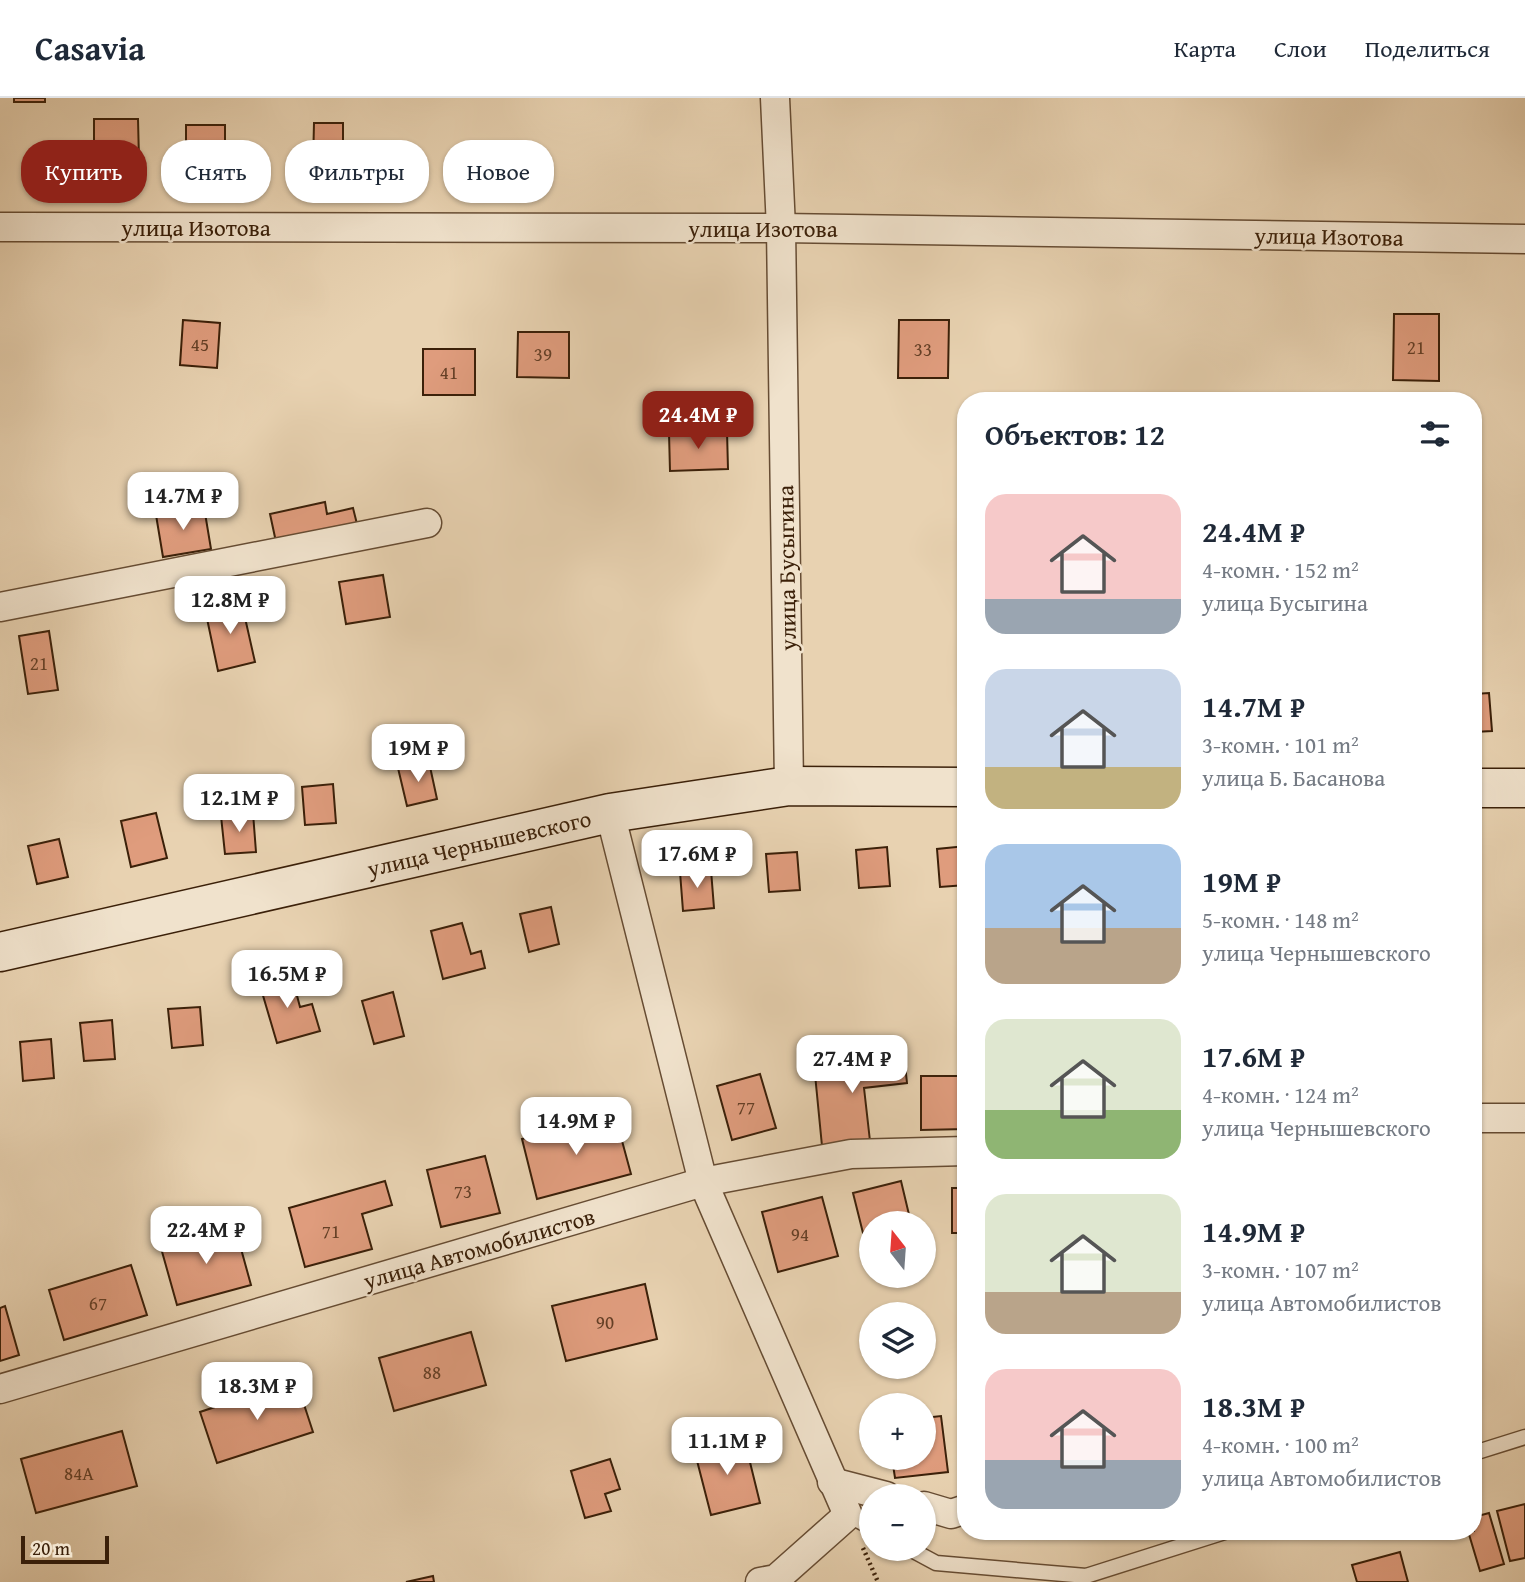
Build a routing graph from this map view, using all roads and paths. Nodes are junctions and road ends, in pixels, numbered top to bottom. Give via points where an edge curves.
1 (775, 98) edge
2 (0, 227) edge
3 (781, 228) junction
4 (1525, 239) edge
5 (427, 523) dead end
6 (0, 607) edge
7 (789, 786) junction
8 (957, 787) edge
9 (1482, 788) edge
10 (1525, 788) edge
11 (610, 813) junction
12 (0, 952) edge
13 (1482, 1118) edge
14 (1525, 1118) edge
15 (957, 1151) edge
16 (703, 1182) junction
17 (0, 1389) edge
18 (1525, 1437) edge
19 (1482, 1450) edge
20 (832, 1482) junction
21 (859, 1489) edge
22 (936, 1510) edge
23 (957, 1512) edge
24 (859, 1521) edge
25 (859, 1523) edge
26 (1200, 1540) edge
27 (932, 1561) edge
28 (760, 1582) edge

1 - 3 street, улица Бусыгина
2 - 3 street, улица Изотова
3 - 4 street, улица Изотова
3 - 7 street, улица Бусыгина
5 - 6 street
7 - 8 street, улица Чернышевского
7 - 11 street, улица Чернышевского
9 - 10 street
11 - 12 street, улица Чернышевского
11 - 16 street
13 - 14 street
15 - 16 street, улица Автомобилистов via 851,1154
16 - 17 street, улица Автомобилистов
16 - 20 street
18 - 19 lane
20 - 21 street
20 - 24 street
22 - 23 street
25 - 28 street via 776,1579
26 - 27 lane via 1086,1576

